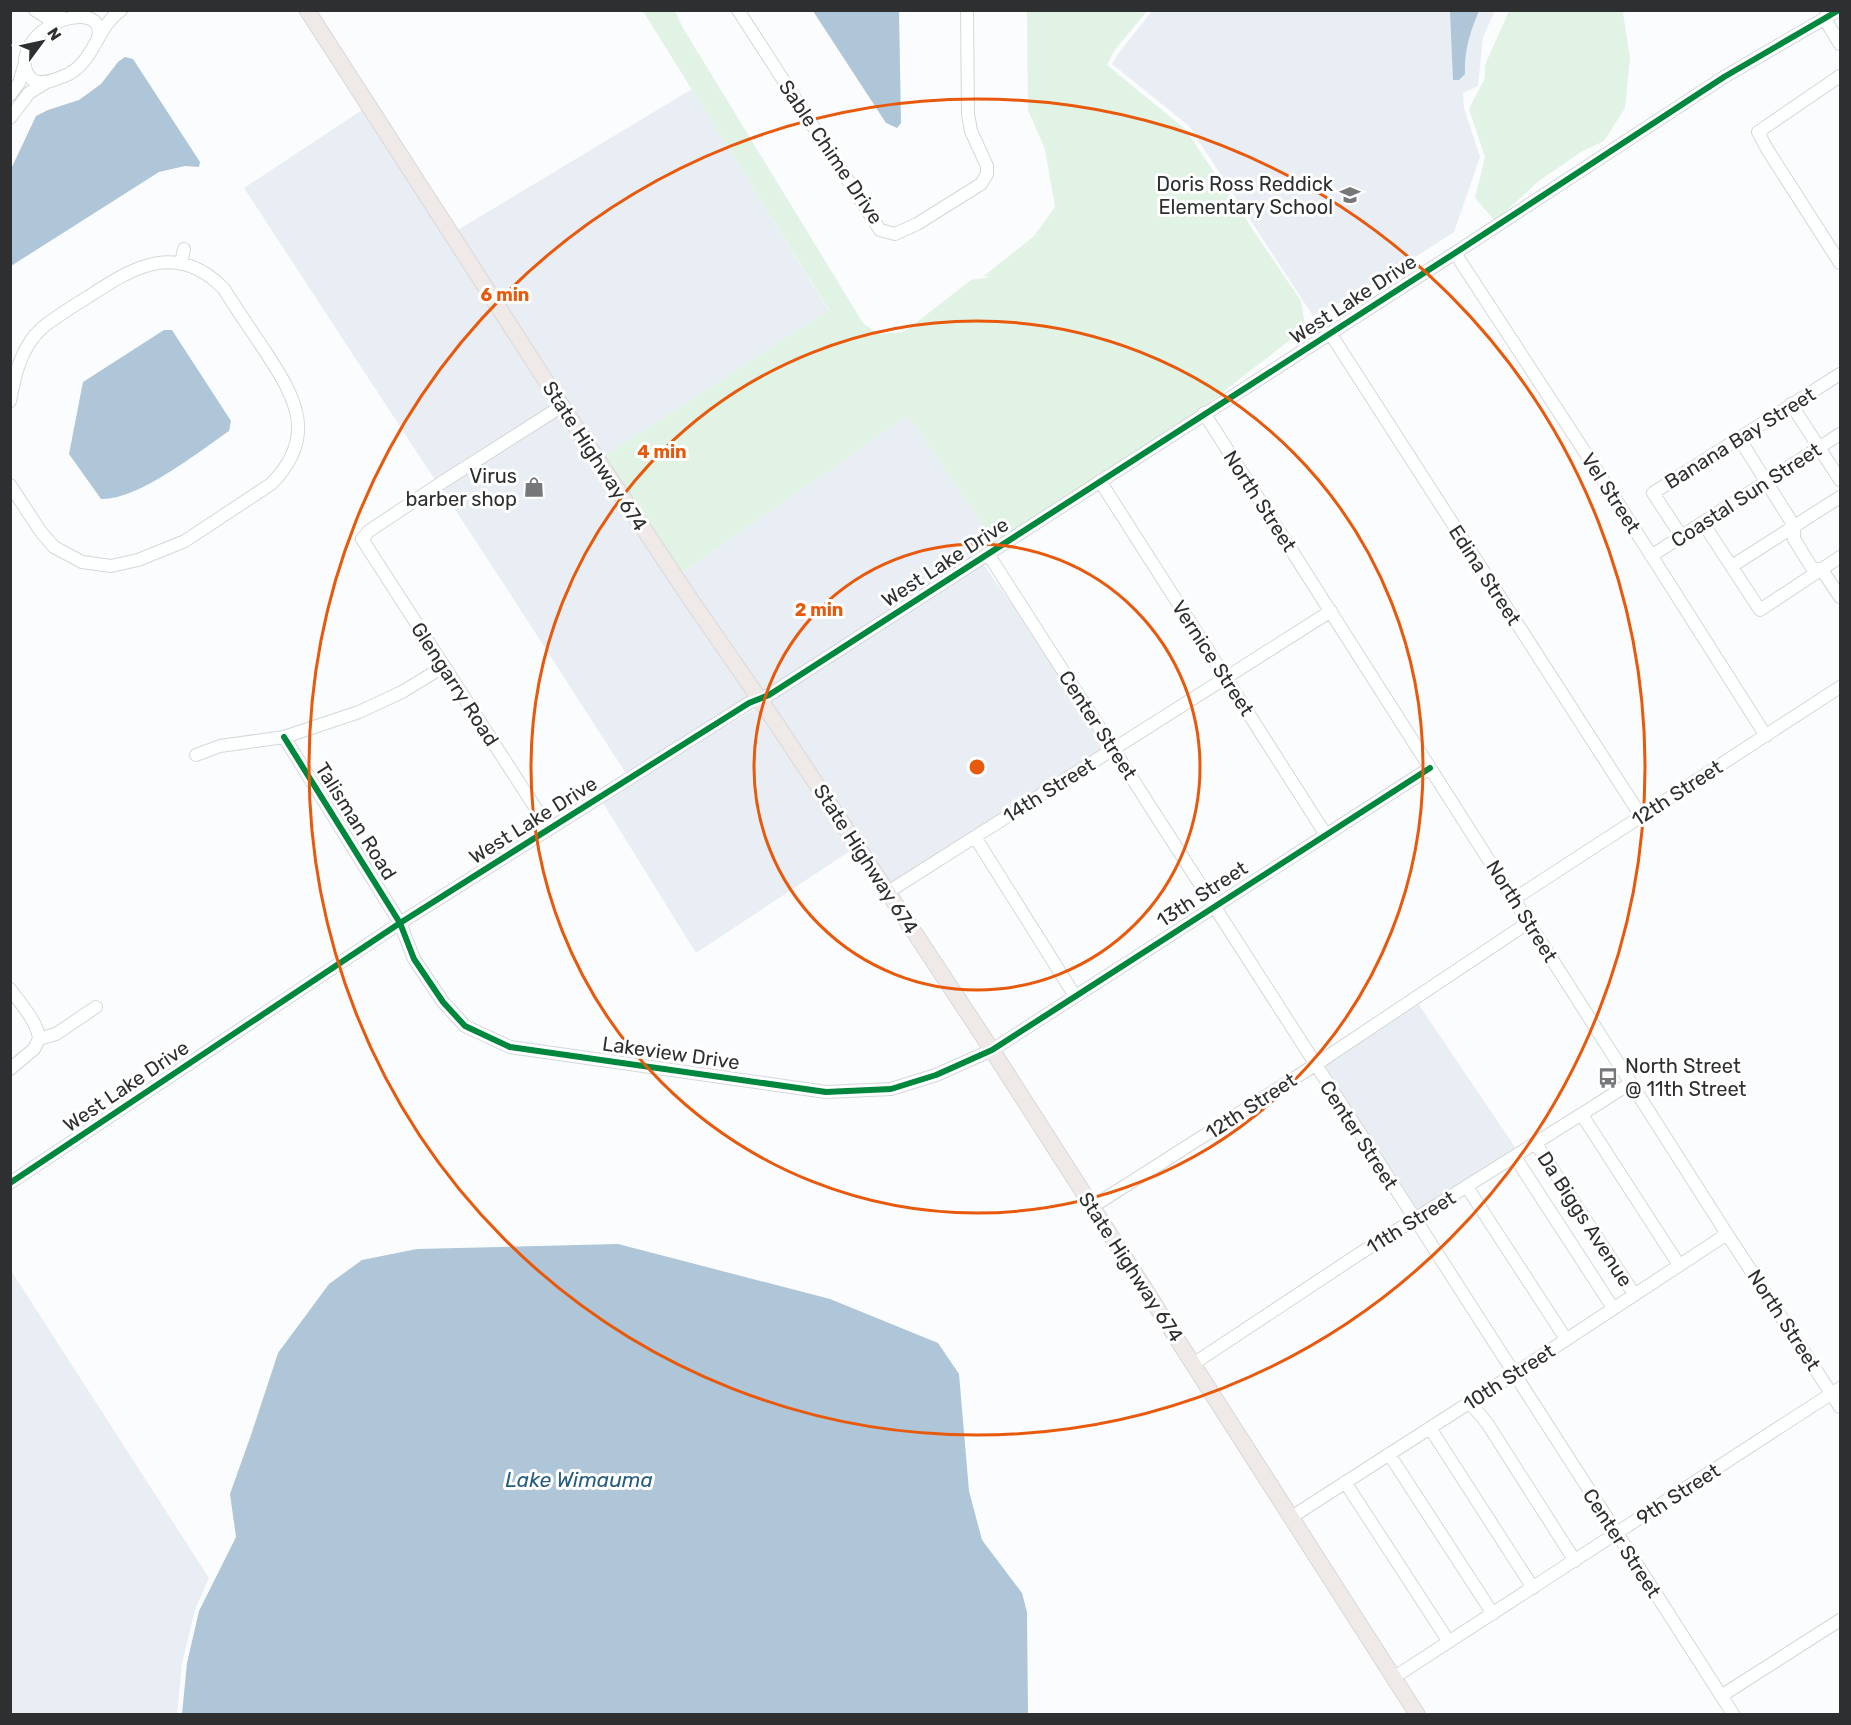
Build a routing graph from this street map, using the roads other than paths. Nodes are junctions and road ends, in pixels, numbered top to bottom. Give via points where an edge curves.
1 (30, 10) edge
2 (35, 10) edge
3 (88, 10) edge
4 (122, 10) edge
5 (307, 10) edge
6 (738, 10) edge
7 (967, 10) edge
8 (1839, 10) edge
9 (70, 16) junction
10 (1824, 18) junction
11 (32, 43) junction
12 (96, 43) junction
13 (1840, 44) edge
14 (26, 59) junction
15 (1840, 76) edge
16 (50, 81) junction
17 (10, 95) edge
18 (10, 118) edge
19 (184, 249) dead end
20 (1455, 252) junction
21 (1840, 263) edge
22 (181, 264) junction
23 (1330, 333) junction
24 (1840, 374) edge
25 (10, 400) edge
26 (1791, 404) junction
27 (562, 406) junction
28 (1204, 413) junction
29 (1840, 434) edge
30 (1739, 438) junction
31 (296, 441) junction
32 (310, 442) dead end
33 (1820, 447) junction
34 (1840, 480) edge
35 (1100, 481) junction
36 (1766, 481) junction
37 (10, 485) edge
38 (1840, 496) edge
39 (1703, 523) junction
40 (1794, 526) junction
41 (1682, 537) junction
42 (988, 554) junction
43 (1651, 556) junction
44 (1840, 557) edge
45 (1732, 566) junction
46 (1822, 570) junction
47 (1840, 597) edge
48 (1331, 611) junction
49 (443, 667) junction
50 (1226, 678) junction
51 (1840, 687) edge
52 (759, 699) junction
53 (1766, 736) junction
54 (284, 737) junction
55 (1114, 749) junction
56 (196, 755) dead end
57 (1430, 768) junction
58 (1641, 816) junction
59 (549, 829) junction
60 (1326, 835) junction
61 (975, 837) junction
62 (888, 892) junction
63 (1514, 899) junction
64 (1214, 905) junction
65 (1529, 922) junction
66 (400, 923) junction
67 (10, 989) edge
68 (1075, 996) junction
69 (96, 1007) dead end
70 (39, 1039) junction
71 (992, 1050) junction
72 (1315, 1065) junction
73 (10, 1069) edge
74 (1631, 1083) junction
75 (1582, 1115) junction
76 (1536, 1144) junction
77 (1515, 1157) junction
78 (10, 1183) edge
79 (1467, 1187) junction
80 (1092, 1207) junction
81 (1414, 1219) junction
82 (1727, 1234) junction
83 (1679, 1265) junction
84 (1634, 1294) junction
85 (1613, 1308) junction
86 (1566, 1339) junction
87 (1193, 1364) junction
88 (1514, 1374) junction
89 (1836, 1391) edge
90 (1470, 1402) junction
91 (1840, 1407) edge
92 (1430, 1428) junction
93 (1389, 1455) junction
94 (1346, 1482) junction
95 (1290, 1518) junction
96 (1616, 1534) junction
97 (1575, 1561) junction
98 (1533, 1588) junction
99 (1493, 1614) junction
100 (1840, 1620) edge
101 (1449, 1642) junction
102 (1393, 1678) junction
103 (1721, 1696) junction
104 (1417, 1714) edge
105 (1733, 1714) edge

1 - 11 street via 35,28
2 - 9 street via 46,17
3 - 9 street
4 - 12 street via 107,23
5 - 27 main road, State Highway 674
6 - 7 street, Sable Chime Drive via 880,230 895,234 981,184 987,174 970,131
8 - 10 street, West Lake Drive
9 - 11 street via 45,28
9 - 12 street via 86,15 95,20 99,33
10 - 13 street
10 - 20 street, West Lake Drive via 1724,77
11 - 14 street
12 - 16 street via 81,64
14 - 16 street via 32,79
14 - 17 street via 19,83
15 - 21 street via 1758,132
16 - 18 street via 28,93
19 - 22 street
20 - 23 street, West Lake Drive
20 - 43 street, Vel Street
22 - 25 street via 158,263 133,270 42,328 31,339 19,364
22 - 31 street via 209,275 224,289 274,365 296,407
23 - 28 street, West Lake Drive
23 - 58 street, Edina Street
24 - 26 street, Banana Bay Street
26 - 30 street, Banana Bay Street
26 - 33 street
27 - 49 street, Glengarry Road via 362,539
27 - 52 main road, State Highway 674
28 - 35 street, West Lake Drive
28 - 48 street, North Street
29 - 33 street, Coastal Sun Street
30 - 36 street
30 - 41 street, Banana Bay Street via 1653,493
31 - 32 street
31 - 37 street via 291,457 271,484 185,541 120,566 80,567 47,540
33 - 34 street
33 - 36 street, Coastal Sun Street
35 - 42 street, West Lake Drive
35 - 50 street, Vernice Street
36 - 39 street, Coastal Sun Street
36 - 40 street
38 - 40 street
39 - 41 street, Coastal Sun Street
39 - 45 street
40 - 45 street
40 - 46 street via 1794,539 1806,558 1812,567
41 - 43 street, Coastal Sun Street
42 - 52 street, West Lake Drive
42 - 55 street, Center Street
43 - 53 street, Vel Street
44 - 46 street
45 - 46 street via 1760,610
46 - 47 street
48 - 50 street, 14th Street
48 - 57 street, North Street
49 - 54 street via 359,712
49 - 59 street, Glengarry Road
50 - 55 street, 14th Street
50 - 60 street, Vernice Street
51 - 53 street, 12th Street
52 - 59 street, West Lake Drive
52 - 62 main road, State Highway 674
53 - 58 street, 12th Street
54 - 56 street via 225,745
54 - 66 street, Talisman Road
55 - 61 street, 14th Street
55 - 64 street, Center Street
57 - 60 street, 13th Street
57 - 63 street, North Street
58 - 63 street, 12th Street
59 - 66 street, West Lake Drive
60 - 64 street, 13th Street
61 - 62 street, 14th Street
61 - 68 street
62 - 71 main road, State Highway 674
63 - 65 street, North Street
64 - 68 street, 13th Street
64 - 72 street, Center Street
65 - 72 street, 12th Street
65 - 74 street, North Street
66 - 71 street, Lakeview Drive via 414,959 443,1002 465,1026 510,1047 826,1092 891,1089 936,1075
66 - 78 street, West Lake Drive
67 - 70 street via 34,1024
68 - 71 street, 13th Street
69 - 70 street via 56,1034
70 - 73 street via 34,1049
71 - 80 main road, State Highway 674
72 - 80 street, 12th Street
72 - 81 street, Center Street
74 - 75 street, 11th Street
74 - 82 street, North Street
75 - 76 street, 11th Street
75 - 83 street
76 - 77 street, 11th Street
76 - 84 street, Da Biggs Avenue
77 - 79 street, 11th Street
77 - 85 street
79 - 81 street, 11th Street
79 - 86 street
80 - 87 main road, State Highway 674
81 - 87 street, 11th Street
81 - 88 street, Center Street
82 - 83 street, 10th Street
82 - 89 street, North Street
83 - 84 street, 10th Street
84 - 85 street, 10th Street
85 - 86 street, 10th Street
86 - 88 street, 10th Street
87 - 95 main road, State Highway 674
88 - 90 street, 10th Street
88 - 96 street, Center Street
89 - 91 street, North Street
89 - 96 street, 9th Street
90 - 92 street, 10th Street
90 - 97 street
92 - 93 street, 10th Street
92 - 98 street
93 - 94 street, 10th Street
93 - 99 street
94 - 95 street, 10th Street
94 - 101 street
95 - 102 main road, State Highway 674
96 - 97 street, 9th Street
96 - 103 street, Center Street
97 - 98 street, 9th Street
98 - 99 street, 9th Street
99 - 101 street, 9th Street
100 - 103 street
101 - 102 street, 9th Street
102 - 104 main road, State Highway 674
103 - 105 street, Center Street

